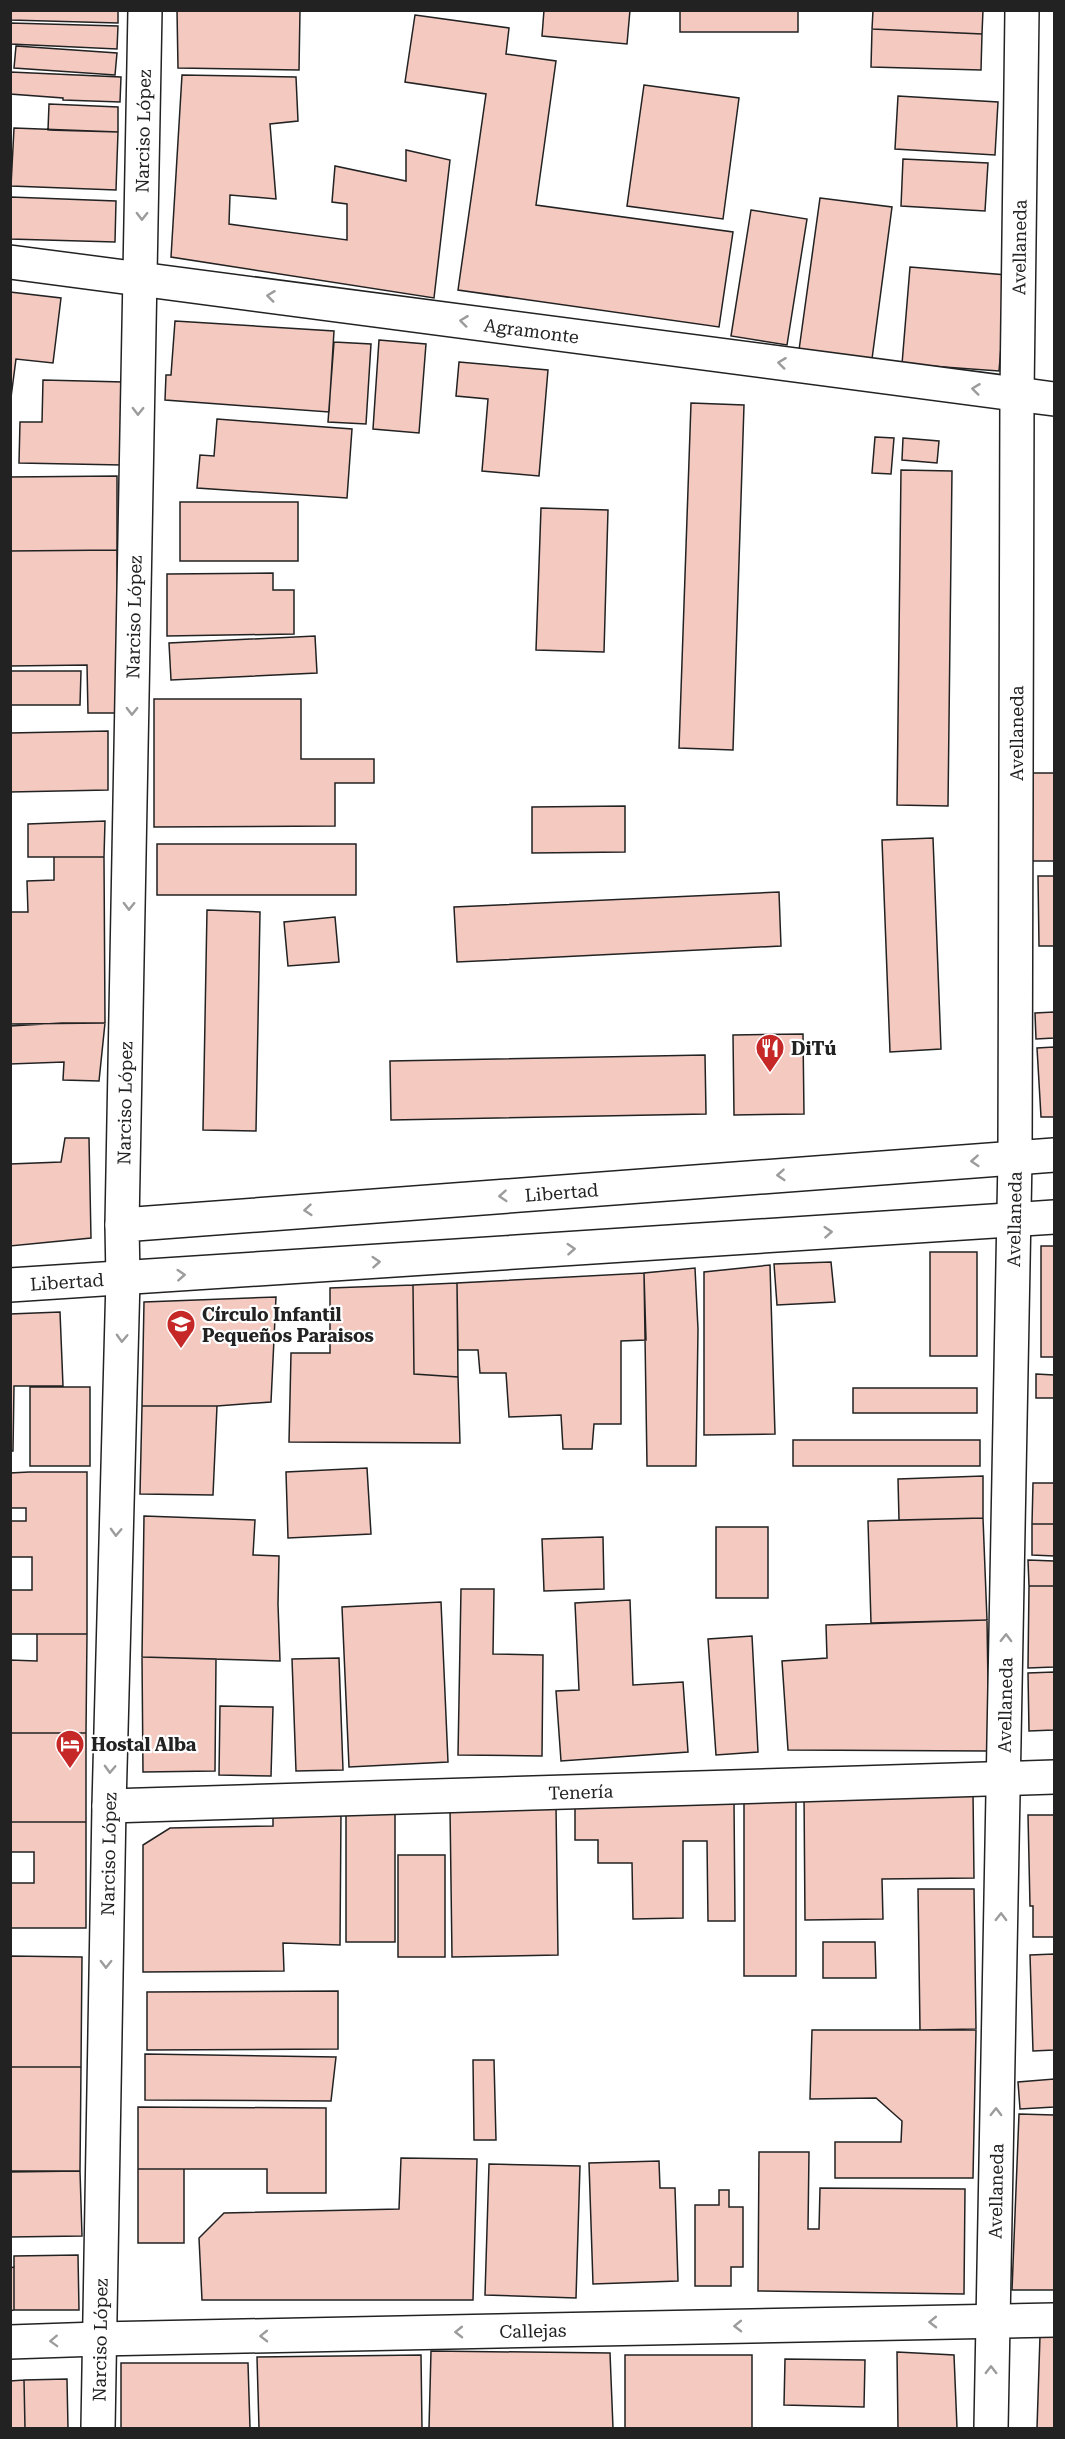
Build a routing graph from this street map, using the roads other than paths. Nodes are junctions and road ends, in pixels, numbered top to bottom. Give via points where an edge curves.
1 (145, 10) edge
2 (1022, 10) edge
3 (10, 262) edge
4 (141, 279) junction
5 (1017, 394) junction
6 (1054, 399) edge
7 (1054, 1155) edge
8 (1015, 1158) junction
9 (1054, 1217) edge
10 (1014, 1220) junction
11 (122, 1225) junction
12 (123, 1279) junction
13 (10, 1285) edge
14 (1054, 1777) edge
15 (1004, 1779) junction
16 (109, 1806) junction
17 (991, 2320) junction
18 (1054, 2320) edge
19 (98, 2339) junction
20 (10, 2342) edge
21 (98, 2428) edge
22 (991, 2428) edge

1 -> 4 street, Narciso López
2 - 5 street, Avellaneda
3 - 4 street, Agramonte
5 -> 4 street, Agramonte
4 -> 11 street, Narciso López
5 - 6 street, Agramonte
5 - 8 street, Avellaneda
7 - 8 street, Libertad
8 - 10 street, Avellaneda
8 -> 11 street, Libertad
9 - 10 street, Libertad
12 -> 10 street, Libertad
15 -> 10 street, Avellaneda
11 - 12 street, Libertad
12 - 13 street, Libertad
12 -> 16 street, Narciso López
14 - 15 street, Tenería
15 - 16 street, Tenería
17 -> 15 street, Avellaneda
16 -> 19 street, Narciso López
17 - 18 street, Callejas
17 -> 19 street, Callejas
22 -> 17 street, Avellaneda
19 -> 20 street, Callejas
19 - 21 street, Narciso López

